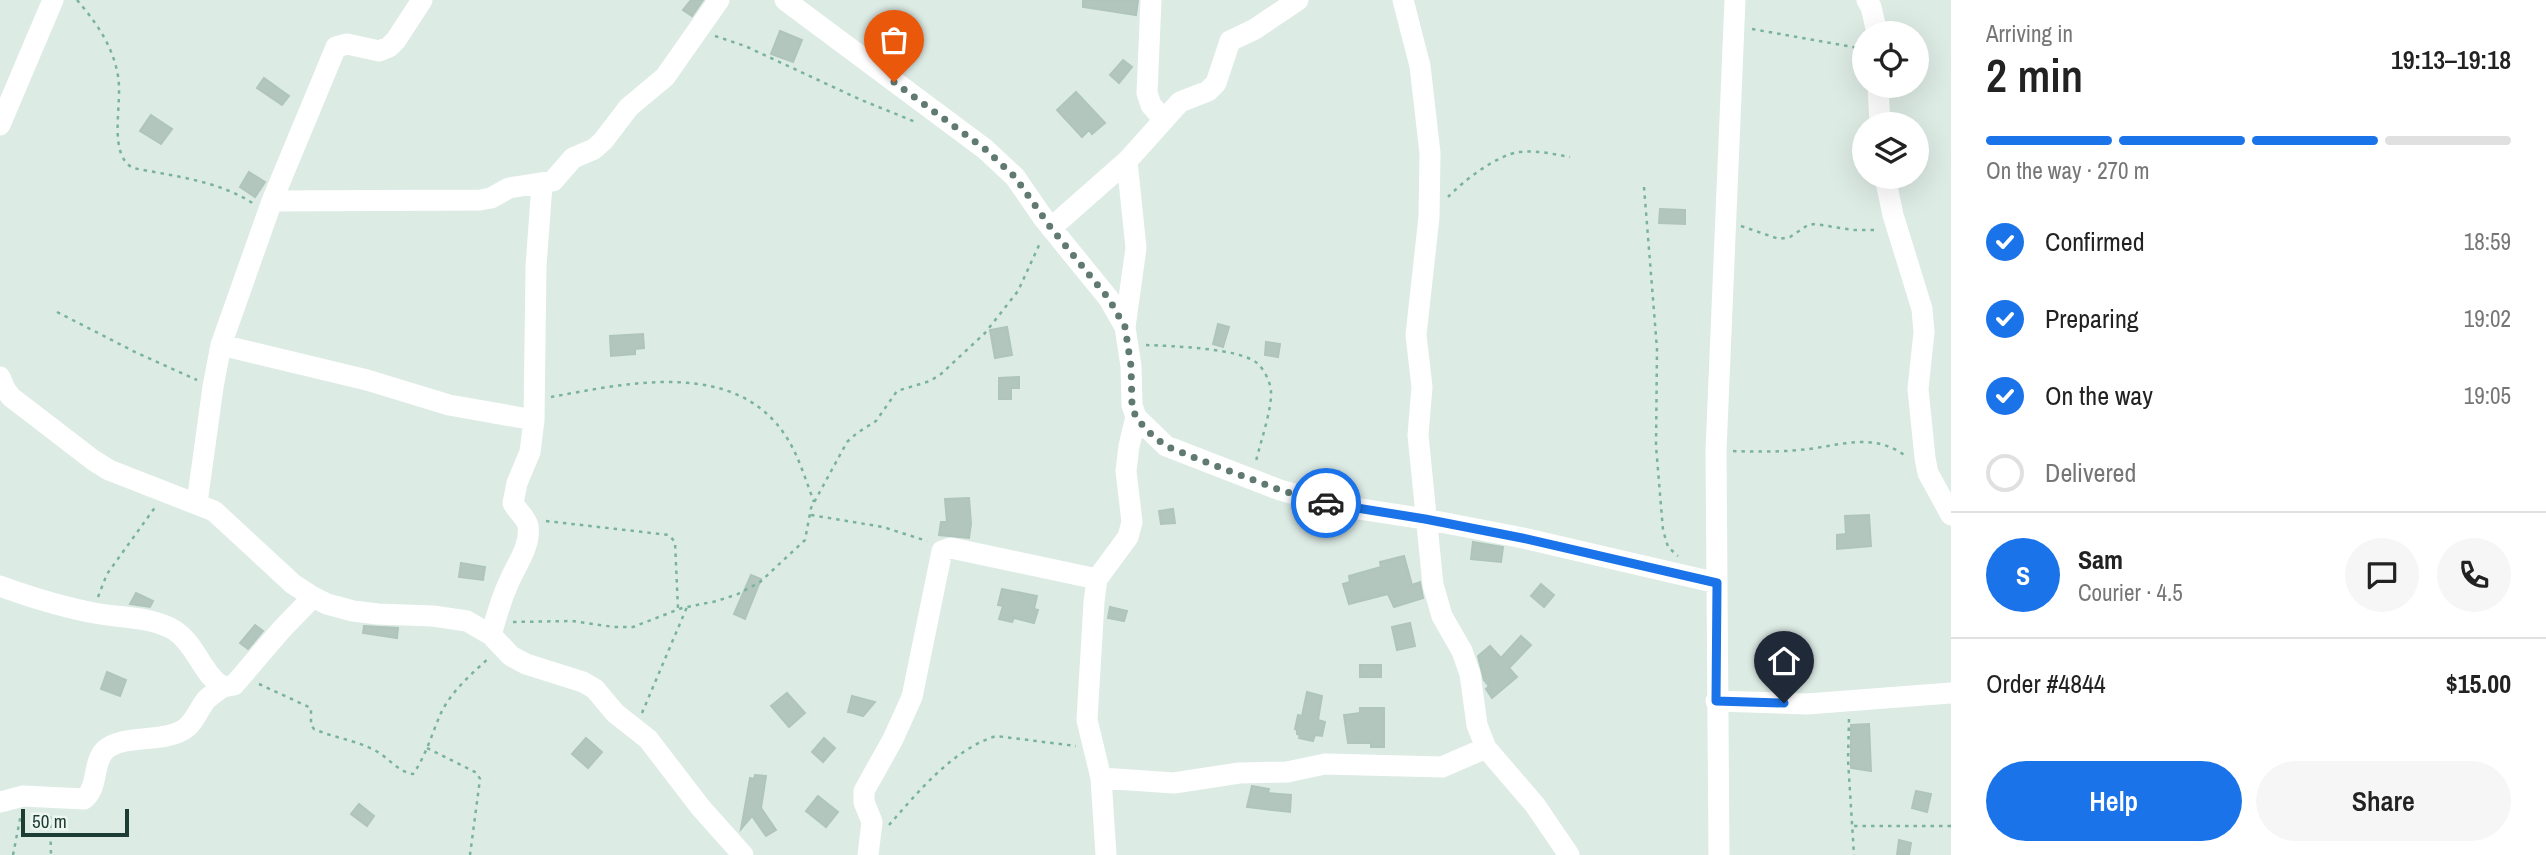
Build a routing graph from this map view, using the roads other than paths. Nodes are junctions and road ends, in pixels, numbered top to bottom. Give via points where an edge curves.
1 (54, 0) edge
2 (422, 0) edge
3 (719, 0) edge
4 (785, 0) edge
5 (1151, 0) edge
6 (1298, 0) edge
7 (1403, 0) edge
8 (1735, 0) edge
9 (1867, 0) edge
10 (1874, 21) edge
11 (1164, 121) junction
12 (0, 125) edge
13 (1127, 161) junction
14 (542, 184) junction
15 (1888, 189) edge
16 (270, 208) junction
17 (1050, 227) junction
18 (1127, 335) junction
19 (221, 345) junction
20 (2, 387) edge
21 (535, 410) junction
22 (1136, 418) junction
23 (197, 503) junction
24 (1951, 515) edge
25 (1425, 519) junction
26 (1097, 579) junction
27 (1717, 583) junction
28 (0, 586) edge
29 (313, 597) junction
30 (496, 634) junction
31 (223, 687) junction
32 (1951, 693) edge
33 (1716, 701) junction
34 (1486, 748) junction
35 (1101, 778) junction
36 (0, 802) edge
37 (869, 850) edge
38 (743, 855) edge
39 (1106, 855) edge
40 (1569, 855) edge
41 (1719, 855) edge

1 - 12 street
2 - 16 street via 388,47 379,51 347,44 336,47
3 - 14 street via 665,77 629,107 594,149 573,158 553,181
4 - 17 street via 985,149 1015,177
5 - 11 street via 1147,93
6 - 11 street via 1230,41 1216,83 1208,92 1180,102
7 - 25 street via 1420,66 1432,177 1416,335
8 - 27 street via 1716,451
9 - 10 street
11 - 13 street
13 - 17 street
13 - 18 street via 1136,248
14 - 16 street via 509,188 480,200
14 - 21 street
15 - 24 street via 1922,309 1919,413 1928,473
16 - 19 street
17 - 18 street via 1109,299
18 - 22 street
19 - 21 street via 449,405
19 - 23 street
20 - 23 street via 109,470
21 - 30 street via 530,452 513,503 528,526 527,537 509,581
22 - 25 street via 1166,446 1251,480 1334,505
22 - 26 street via 1126,471 1132,522 1128,537
23 - 29 street via 227,520 293,584
25 - 27 street
25 - 34 street via 1433,585 1442,616 1470,674 1477,725
26 - 35 street via 1087,720
26 - 37 street via 951,548 942,551 912,697 864,791 872,822
27 - 33 street
28 - 31 street via 61,606 152,621 174,630
29 - 30 street via 378,614 459,619
29 - 31 street via 242,677
30 - 38 street via 511,656 594,689 648,739
31 - 36 street via 205,701 185,730 106,750 85,799 23,796
32 - 33 street via 1807,704
33 - 41 street
34 - 35 street via 1442,766 1325,764 1174,783
34 - 40 street via 1535,805
35 - 39 street

